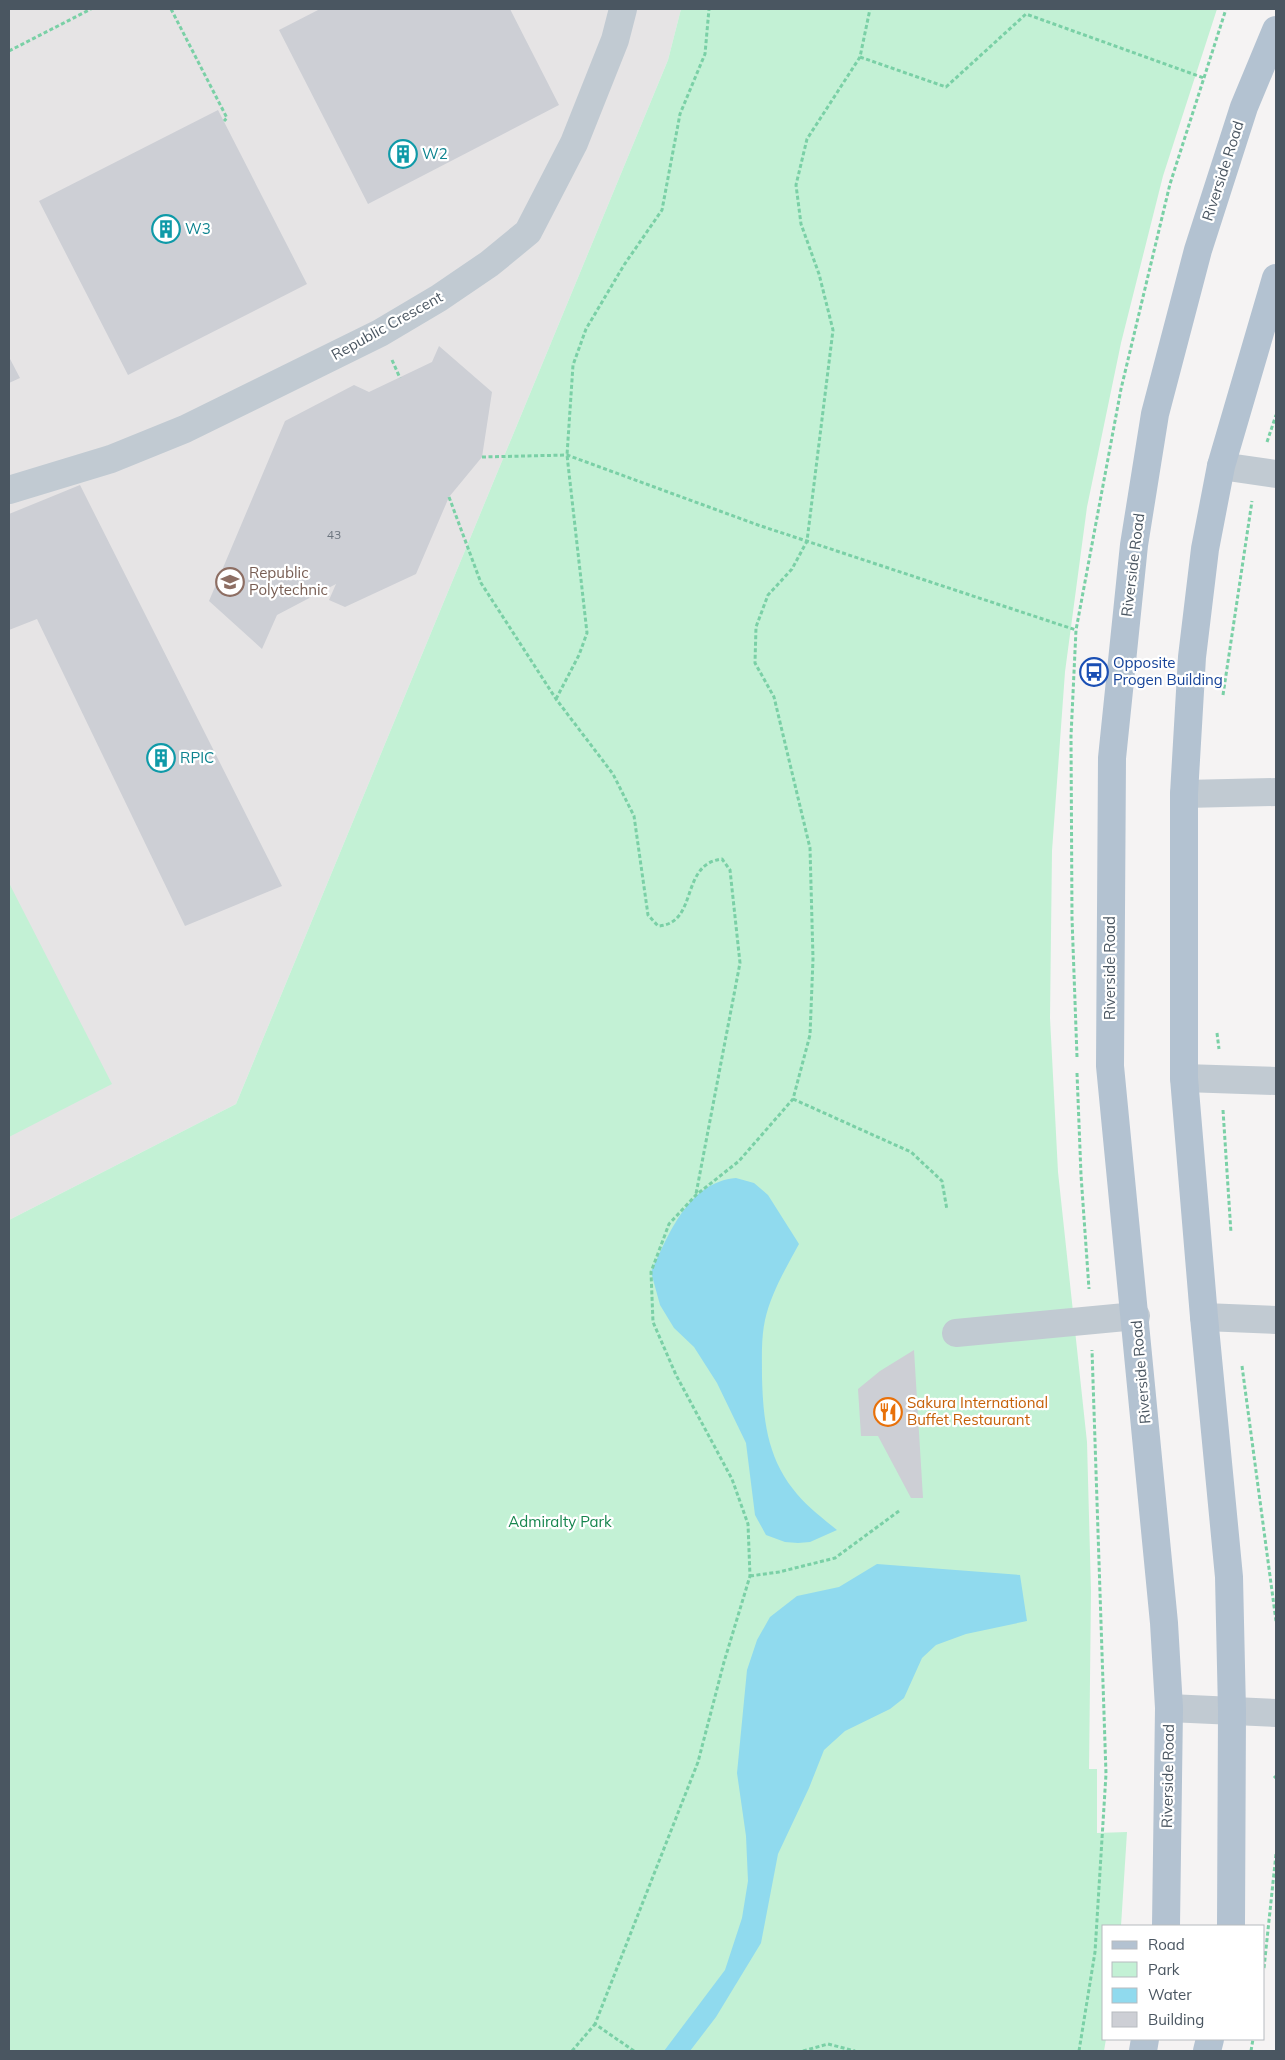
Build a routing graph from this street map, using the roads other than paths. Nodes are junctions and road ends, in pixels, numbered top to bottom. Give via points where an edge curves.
1 (623, 9) edge
2 (1276, 30) edge
3 (1276, 278) edge
4 (1221, 466) junction
5 (1276, 474) edge
6 (9, 490) edge
7 (1276, 792) edge
8 (1184, 794) junction
9 (1184, 1078) junction
10 (1276, 1081) edge
11 (1136, 1316) junction
12 (1204, 1317) junction
13 (1276, 1320) edge
14 (956, 1333) dead end
15 (1169, 1708) junction
16 (1232, 1711) junction
17 (1276, 1713) edge
18 (1166, 1925) edge
19 (1231, 1925) edge

1 - 6 street, Republic Crescent via 615,40 574,143 528,232 489,264 380,333 185,429 111,459
2 - 11 main road, Riverside Road via 1244,107 1198,250 1155,414 1134,545 1112,758 1110,1066
3 - 4 main road
4 - 5 street
4 - 8 main road via 1205,549 1192,657
7 - 8 street
8 - 9 main road
9 - 10 street
9 - 12 main road
11 - 14 street
11 - 15 main road, Riverside Road
12 - 13 street
12 - 16 main road via 1229,1577
15 - 16 street
15 - 18 main road, Riverside Road
16 - 17 street
16 - 19 main road

